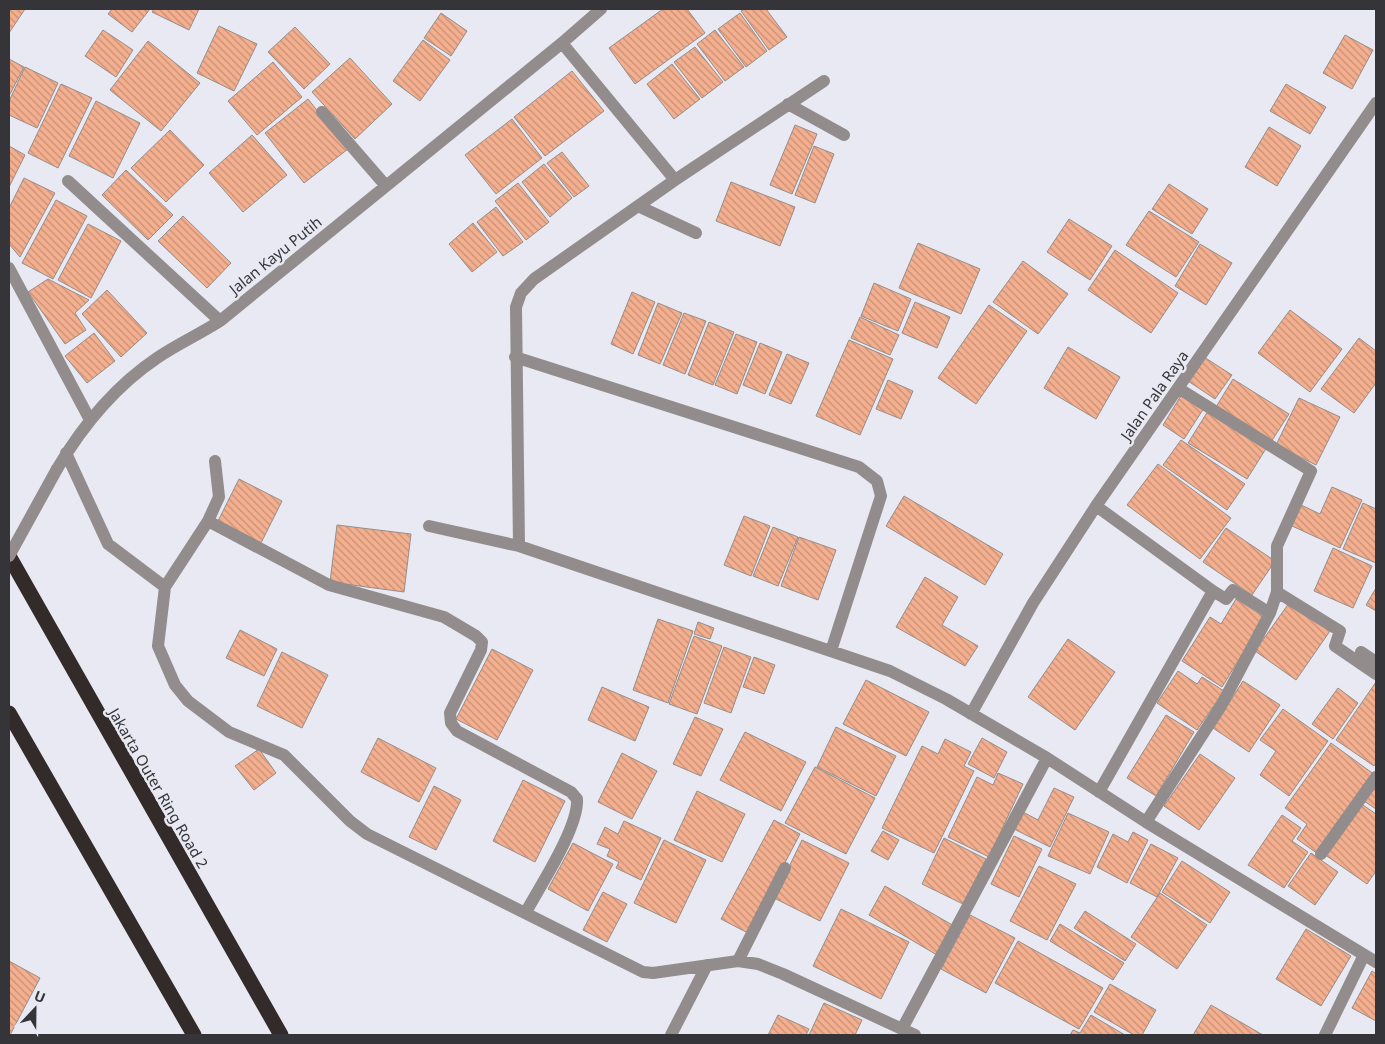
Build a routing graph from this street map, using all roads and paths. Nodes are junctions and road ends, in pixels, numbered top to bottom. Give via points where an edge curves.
1 (601, 9) edge
2 (562, 43) junction
3 (824, 81) dead end
4 (1376, 103) edge
5 (788, 104) junction
6 (322, 112) dead end
7 (844, 134) dead end
8 (675, 180) junction
9 (68, 181) dead end
10 (386, 186) junction
11 (638, 206) junction
12 (696, 233) dead end
13 (9, 268) edge
14 (220, 321) junction
15 (515, 357) junction
16 (1178, 388) junction
17 (90, 420) junction
18 (66, 453) junction
19 (215, 461) dead end
20 (1096, 506) junction
21 (208, 521) junction
22 (429, 526) dead end
23 (519, 546) junction
24 (9, 556) edge
25 (165, 587) junction
26 (1213, 591) junction
27 (1277, 592) junction
28 (1270, 613) junction
29 (830, 650) junction
30 (1361, 652) dead end
31 (1376, 662) edge
32 (1376, 674) edge
33 (9, 713) edge
34 (971, 714) junction
35 (1047, 758) junction
36 (1376, 777) edge
37 (1099, 792) junction
38 (1146, 822) junction
39 (1321, 854) dead end
40 (785, 868) dead end
41 (526, 912) junction
42 (1364, 955) junction
43 (738, 961) junction
44 (1376, 962) edge
45 (707, 965) junction
46 (902, 1029) junction
47 (194, 1035) edge
48 (282, 1035) edge
49 (671, 1035) edge
50 (915, 1035) edge
51 (1326, 1035) edge

1 - 2 street, Jalan Kayu Putih
2 - 8 street
2 - 10 street, Jalan Kayu Putih
3 - 5 street
4 - 16 street, Jalan Pala Raya
5 - 7 street
5 - 8 street
6 - 10 street
8 - 11 street
9 - 14 street
10 - 14 street, Jalan Kayu Putih
11 - 12 street
11 - 15 street via 534,279 521,293 516,307
13 - 17 street
14 - 17 street, Jalan Kayu Putih via 129,378
15 - 23 street
15 - 29 street via 859,467 877,481 881,496
16 - 20 street, Jalan Pala Raya
16 - 27 street via 1311,472 1277,546
17 - 18 street, Jalan Kayu Putih
18 - 24 street, Jalan Kayu Putih, bridge
18 - 25 street via 108,544
19 - 21 street via 219,497
20 - 26 street
20 - 34 street, Jalan Pala Raya via 1033,602
21 - 25 street
21 - 41 street via 329,585 444,617 482,642 450,714 451,723 457,731 571,792 577,799 575,815 556,859
22 - 23 street
23 - 29 street
24 - 48 highway, Jakarta Outer Ring Road 2
25 - 41 street via 158,646 175,685 188,701 229,732 284,755 367,834
26 - 28 street via 1226,599 1233,590
26 - 37 street
27 - 28 street
27 - 32 street via 1340,630 1335,646
28 - 38 street via 1221,706
29 - 34 street via 890,671
30 - 31 street
33 - 47 highway
34 - 35 street
35 - 37 street
35 - 46 street
36 - 39 street
37 - 38 street
38 - 42 street
40 - 43 street
41 - 45 street via 643,972 653,974
42 - 44 street
42 - 51 street
43 - 45 street
43 - 46 street via 758,964 783,974
45 - 49 street
46 - 50 street

